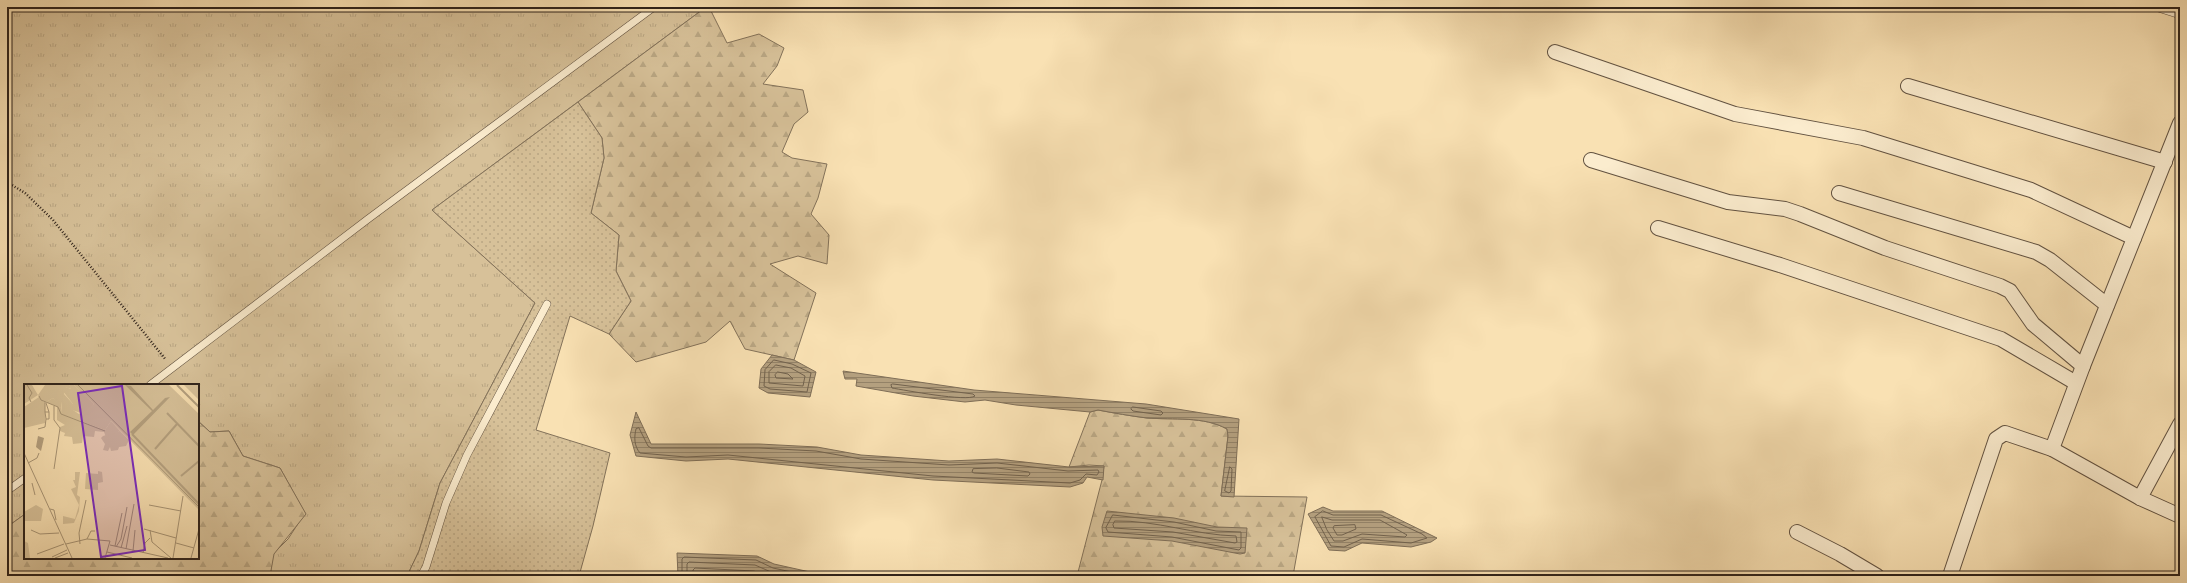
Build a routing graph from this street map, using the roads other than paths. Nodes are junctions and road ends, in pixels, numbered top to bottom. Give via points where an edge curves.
1 (654, 7) edge
2 (2155, 7) edge
3 (2180, 15) edge
4 (1555, 52) dead end
5 (1908, 86) dead end
6 (2180, 123) edge
7 (1591, 160) dead end
8 (2165, 162) junction
9 (1839, 193) dead end
10 (1658, 228) dead end
11 (2134, 238) junction
12 (547, 304) dead end
13 (2107, 305) junction
14 (2083, 366) junction
15 (2076, 383) junction
16 (151, 384) edge
17 (2180, 424) edge
18 (2052, 449) junction
19 (24, 479) edge
20 (7, 491) edge
21 (2140, 498) junction
22 (2180, 516) edge
23 (1797, 532) dead end
24 (421, 576) edge
25 (1877, 576) edge
26 (1950, 576) edge

1 - 16 lane via 368,219
2 - 3 lane
4 - 11 street via 1735,114 1863,138 2031,190
5 - 8 street
6 - 8 street
7 - 14 street via 1728,202 1785,209 1886,248 2000,286 2010,291 2033,324
8 - 11 street
9 - 13 street via 2036,252
10 - 15 street via 1780,265 2001,339
11 - 13 street
12 - 24 lane via 467,455 446,503
13 - 14 street
14 - 15 street
15 - 18 street
17 - 21 street
18 - 21 street
18 - 26 street via 2005,434 1996,439
19 - 20 lane
21 - 22 street
23 - 25 street

